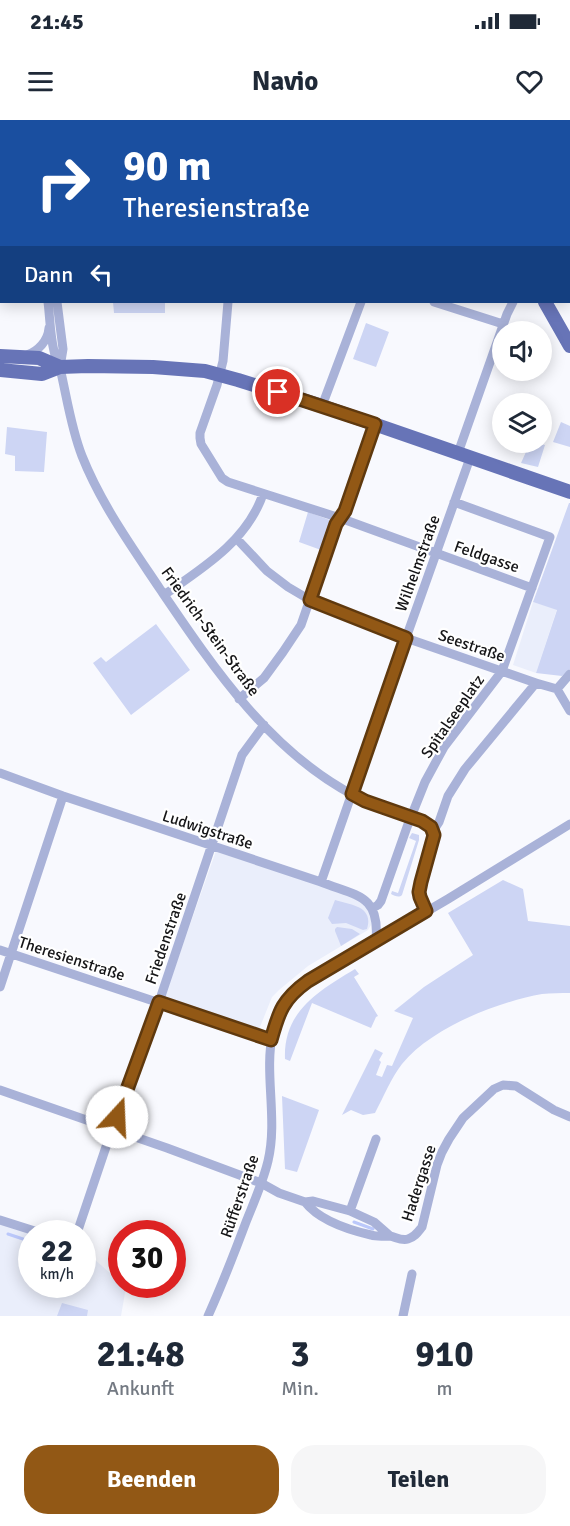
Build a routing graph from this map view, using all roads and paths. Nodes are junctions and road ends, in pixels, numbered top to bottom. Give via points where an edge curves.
1 (48, 303) edge
2 (57, 303) edge
3 (228, 303) edge
4 (360, 303) edge
5 (437, 303) edge
6 (513, 303) edge
7 (545, 303) edge
8 (50, 317) junction
9 (494, 321) edge
10 (504, 321) edge
11 (570, 346) edge
12 (0, 356) edge
13 (21, 357) junction
14 (492, 361) edge
15 (60, 367) junction
16 (0, 370) edge
17 (220, 375) junction
18 (322, 406) junction
19 (375, 424) junction
20 (464, 455) junction
21 (570, 492) edge
22 (263, 494) junction
23 (454, 502) junction
24 (340, 518) junction
25 (236, 538) junction
26 (436, 554) junction
27 (532, 588) junction
28 (164, 595) junction
29 (310, 600) junction
30 (406, 638) junction
31 (502, 671) junction
32 (570, 674) edge
33 (536, 683) junction
34 (557, 689) junction
35 (239, 699) junction
36 (570, 711) edge
37 (264, 725) junction
38 (0, 773) edge
39 (352, 794) junction
40 (63, 796) junction
41 (411, 818) junction
42 (570, 824) edge
43 (434, 831) junction
44 (212, 846) junction
45 (321, 882) junction
46 (373, 908) junction
47 (426, 911) junction
48 (376, 940) junction
49 (0, 950) edge
50 (11, 954) junction
51 (0, 987) edge
52 (159, 1002) junction
53 (271, 1040) junction
54 (0, 1090) edge
55 (570, 1117) edge
56 (112, 1129) junction
57 (376, 1139) dead end
58 (261, 1183) junction
59 (305, 1202) junction
60 (350, 1211) junction
61 (0, 1220) edge
62 (81, 1220) edge
63 (18, 1226) edge
64 (390, 1236) junction
65 (412, 1274) dead end
66 (209, 1315) edge
67 (403, 1316) edge

1 - 8 street
2 - 15 street via 63,349
3 - 17 street, Feldgasse
4 - 18 street
5 - 9 street
6 - 10 street, Wilhelmstraße
7 - 11 main road
8 - 13 street via 42,345
8 - 15 street
12 - 13 main road
13 - 15 main road via 43,359
14 - 20 street, Wilhelmstraße
15 - 16 main road via 42,374
15 - 17 main road via 171,368
15 - 28 street, Friedrich-Stein-Straße via 75,433 92,479
17 - 18 main road
17 - 22 street, Feldgasse via 200,433 201,444 222,478
18 - 19 main road
19 - 20 main road
19 - 24 street
20 - 21 main road
20 - 23 street, Wilhelmstraße
22 - 24 street, Feldgasse
22 - 25 street via 259,507
23 - 26 street, Wilhelmstraße
23 - 27 street, Spitalseeplatz via 550,537
24 - 26 street, Feldgasse
24 - 29 street
25 - 28 street via 210,563
25 - 29 street, Seestraße via 267,571
26 - 27 street, Feldgasse
26 - 30 street, Wilhelmstraße
27 - 31 street, Spitalseeplatz
28 - 35 street, Friedrich-Stein-Straße
29 - 30 street, Seestraße
29 - 35 street via 301,625 283,652 264,678
30 - 31 street, Seestraße
30 - 39 street, Wilhelmstraße
31 - 33 street, Seestraße
31 - 41 street, Spitalseeplatz via 444,747
32 - 34 street
33 - 34 street, Seestraße
33 - 43 street via 465,769 448,796
34 - 36 street
35 - 37 street, Friedrich-Stein-Straße
37 - 39 street, Friedrich-Stein-Straße via 301,759
37 - 44 street, Friedenstraße via 242,755
38 - 40 street, Ludwigstraße
39 - 41 street, Friedrich-Stein-Straße
39 - 45 street, Wilhelmstraße
40 - 44 street, Ludwigstraße
40 - 50 street
41 - 43 street, Friedrich-Stein-Straße
41 - 46 street, Spitalseeplatz via 381,901
42 - 47 street, Rüfferstraße
43 - 47 street via 419,892
44 - 45 street, Ludwigstraße
44 - 52 street, Friedenstraße
45 - 46 street, Ludwigstraße via 361,897
46 - 48 street
47 - 48 street, Rüfferstraße
48 - 53 street, Rüfferstraße via 295,991 285,1002
49 - 50 street, Theresienstraße
50 - 51 street
50 - 52 street, Theresienstraße
52 - 53 street, Theresienstraße
52 - 56 street, Friedenstraße
53 - 58 street, Rüfferstraße via 272,1138
54 - 56 street
55 - 64 street, Hadergasse via 516,1086 494,1089 463,1118 449,1138 437,1165 422,1227 406,1240
56 - 58 street
56 - 62 street, Friedenstraße
57 - 60 street
58 - 59 street
58 - 66 street, Rüfferstraße
59 - 60 street
59 - 64 street via 326,1219 371,1235
60 - 64 street via 374,1222
61 - 63 street
65 - 67 street

